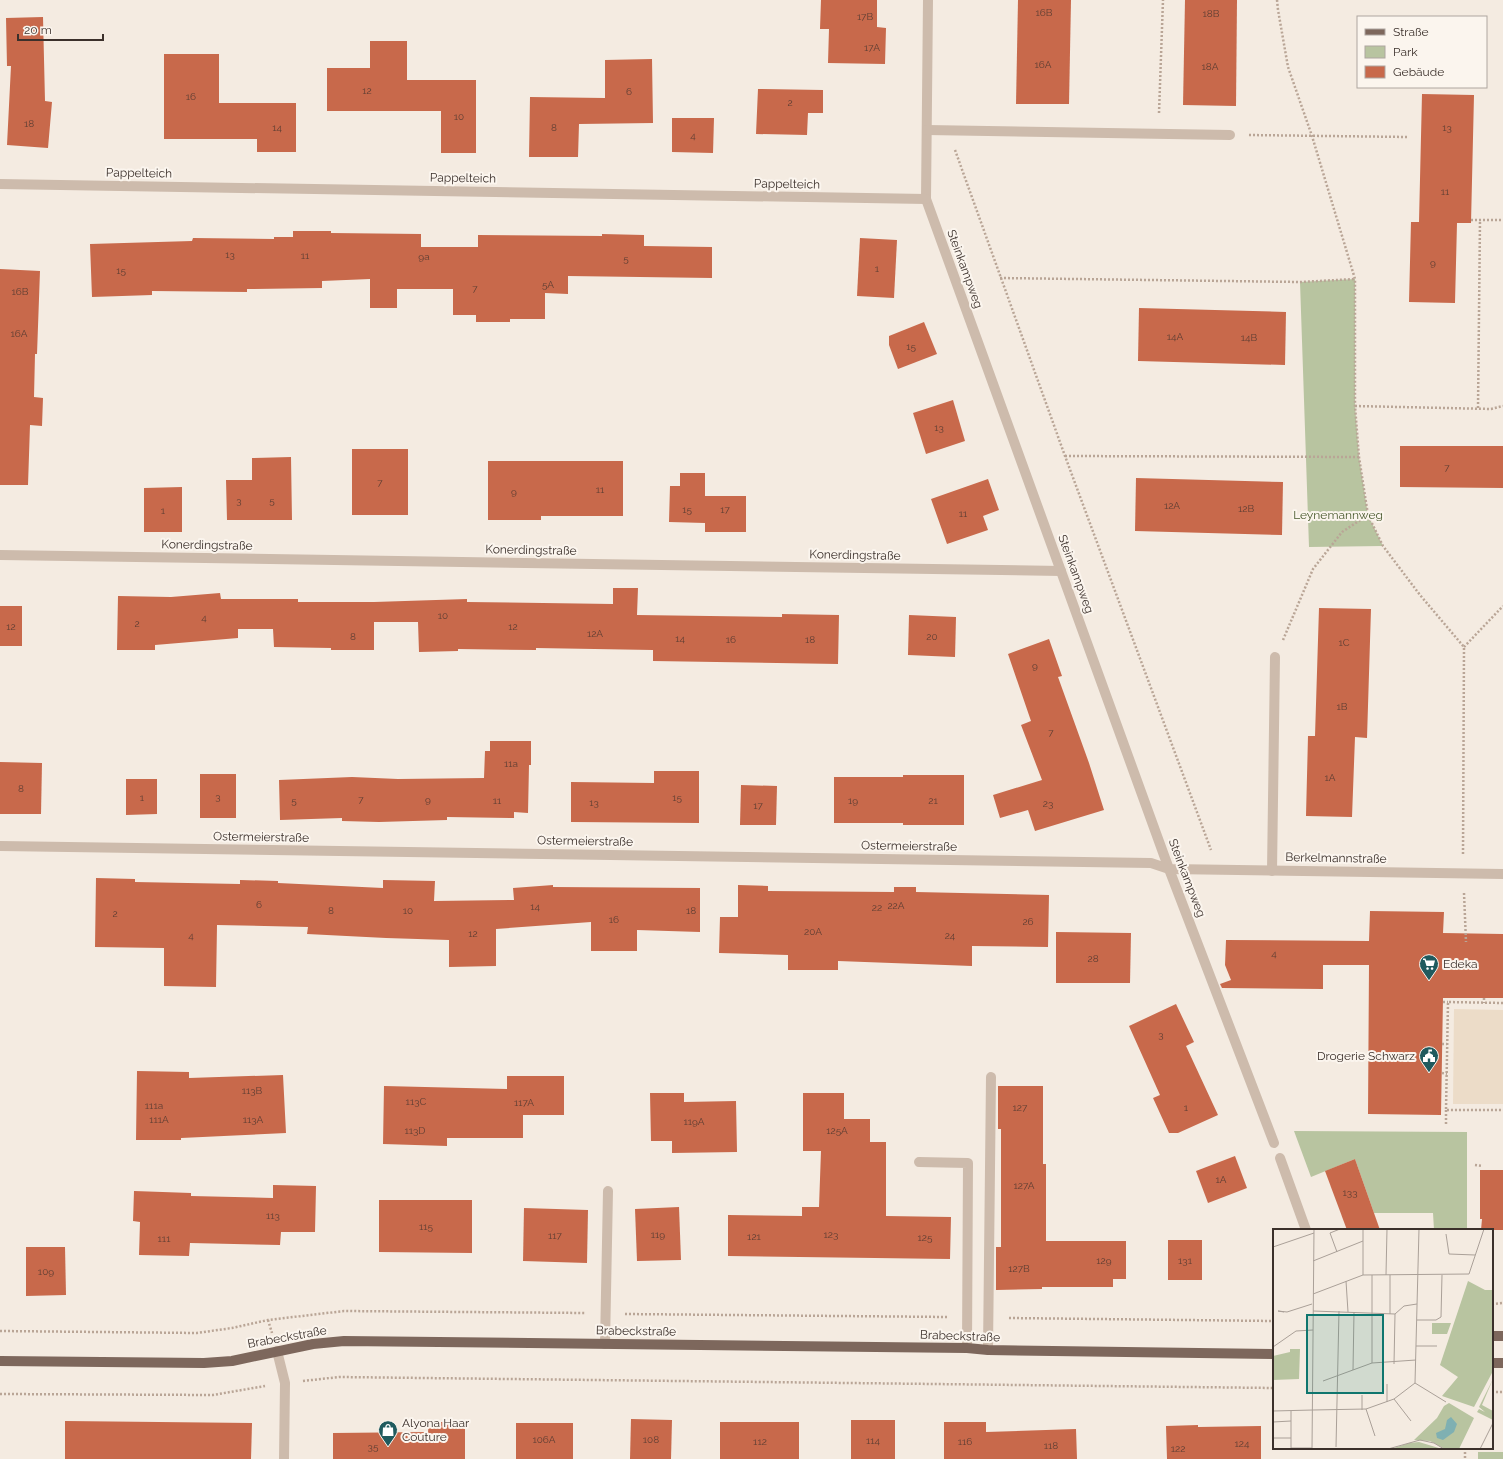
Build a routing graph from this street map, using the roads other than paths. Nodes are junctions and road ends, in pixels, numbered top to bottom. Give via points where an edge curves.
1 (928, 0) edge
2 (927, 130) junction
3 (1230, 135) road end
4 (0, 184) edge
5 (926, 199) junction
6 (0, 555) edge
7 (1062, 571) junction
8 (1275, 657) road end
9 (0, 846) edge
10 (1169, 869) junction
11 (1272, 871) junction
12 (1503, 874) edge
13 (991, 1077) dead end
14 (1274, 1143) dead end
15 (1280, 1158) dead end
16 (919, 1162) dead end
17 (608, 1191) dead end
18 (1306, 1229) edge
19 (604, 1344) junction
20 (967, 1348) junction
21 (988, 1350) junction
22 (277, 1351) junction
23 (1273, 1354) edge
24 (0, 1360) edge
25 (284, 1459) edge

1 - 2 street, Steinkampweg
2 - 3 street
2 - 5 street, Steinkampweg
4 - 5 street, Pappelteich
5 - 7 street, Steinkampweg
6 - 7 street, Konerdingstraße
7 - 10 street, Steinkampweg
8 - 11 street
9 - 10 street, Ostermeierstraße via 1151,863
10 - 11 street, Berkelmannstraße
10 - 14 street, Steinkampweg
11 - 12 street, Berkelmannstraße
13 - 21 street
15 - 18 street
16 - 20 street via 968,1163
17 - 19 street
19 - 20 main road, Brabeckstraße
19 - 22 main road, Brabeckstraße via 344,1341
20 - 21 main road, Brabeckstraße
21 - 23 main road, Brabeckstraße
22 - 24 main road, Brabeckstraße via 232,1361 204,1363
22 - 25 street via 285,1383

